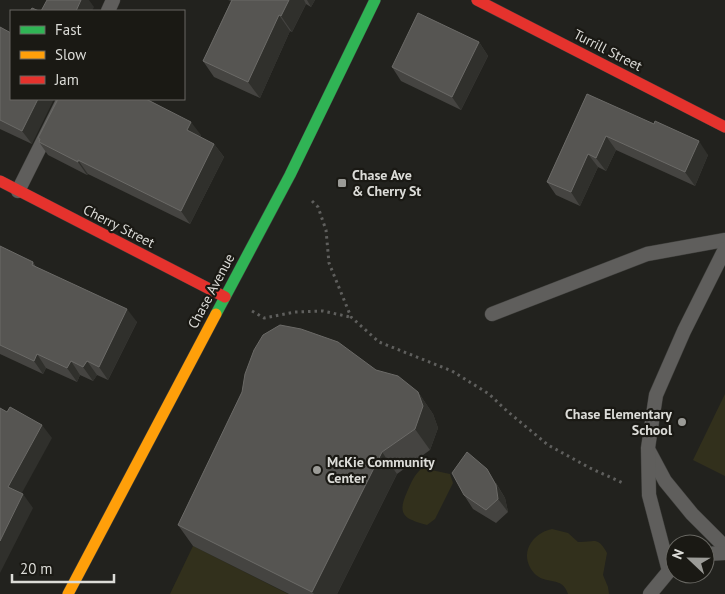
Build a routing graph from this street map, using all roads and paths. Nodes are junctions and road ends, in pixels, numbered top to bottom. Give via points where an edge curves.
1 (375, 0) edge
2 (477, 0) edge
3 (63, 100) edge
4 (725, 127) edge
5 (290, 175) junction
6 (0, 181) edge
7 (18, 190) junction
8 (725, 240) edge
9 (725, 249) edge
10 (224, 297) junction
11 (492, 314) dead end
12 (351, 317) junction
13 (648, 448) junction
14 (624, 483) dead end
15 (665, 546) edge
16 (725, 547) edge
17 (665, 577) edge
18 (68, 594) edge
19 (650, 594) edge

1 - 5 street, Chase Avenue
2 - 4 street, Turrill Street
3 - 7 lane
5 - 10 street, Chase Avenue
5 - 12 path via 318,208 326,230 329,263
6 - 7 street, Cherry Street
7 - 10 street, Cherry Street
8 - 11 lane via 647,254
9 - 13 lane via 656,395
10 - 12 path via 264,318 295,312
10 - 18 street, Chase Avenue
12 - 14 path via 379,342 452,371 489,394 548,445
13 - 15 lane via 649,495
13 - 16 lane via 665,481
17 - 19 lane

